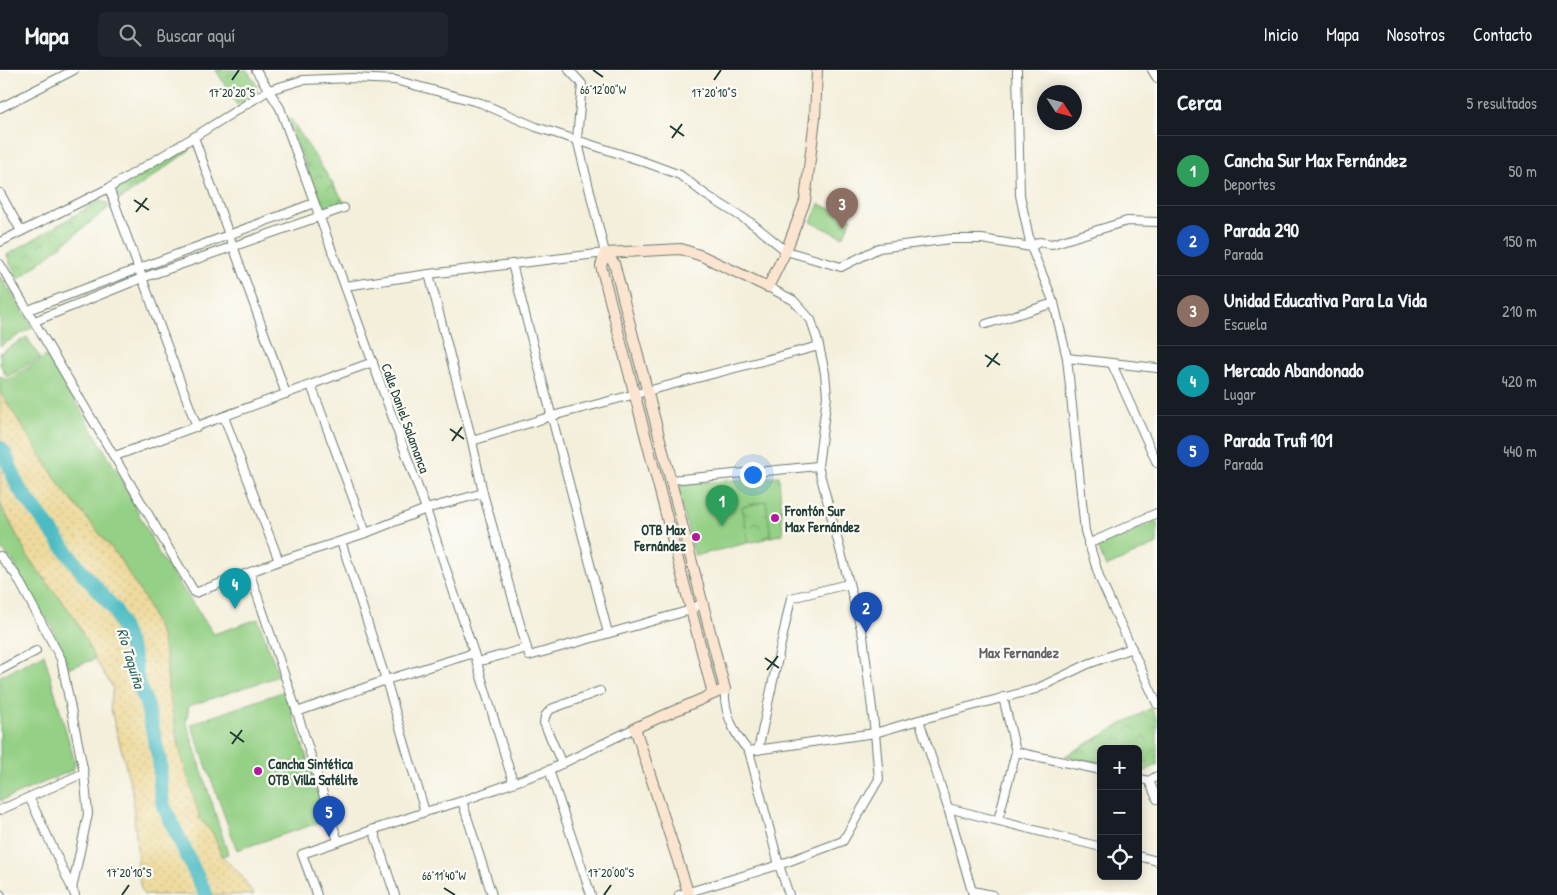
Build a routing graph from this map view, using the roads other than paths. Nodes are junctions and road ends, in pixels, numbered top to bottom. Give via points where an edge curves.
1 (74, 70) edge
2 (256, 70) edge
3 (569, 70) edge
4 (816, 70) edge
5 (1017, 70) edge
6 (1152, 70) edge
7 (1157, 78) edge
8 (269, 90) junction
9 (0, 108) edge
10 (194, 137) junction
11 (577, 139) junction
12 (109, 188) junction
13 (0, 193) edge
14 (314, 203) junction
15 (344, 208) dead end
16 (318, 216) junction
17 (1157, 222) edge
18 (21, 230) junction
19 (229, 234) junction
20 (0, 242) edge
21 (233, 246) junction
22 (1031, 247) junction
23 (786, 251) junction
24 (605, 253) junction
25 (0, 264) edge
26 (512, 264) junction
27 (139, 268) junction
28 (428, 274) junction
29 (142, 278) junction
30 (345, 286) junction
31 (768, 287) junction
32 (1054, 303) junction
33 (28, 310) junction
34 (35, 322) junction
35 (986, 324) dead end
36 (819, 346) junction
37 (1067, 358) junction
38 (373, 362) junction
39 (1112, 364) junction
40 (1157, 368) edge
41 (311, 385) junction
42 (646, 391) junction
43 (286, 394) junction
44 (634, 394) junction
45 (552, 416) junction
46 (224, 417) junction
47 (197, 427) junction
48 (472, 441) junction
49 (115, 456) junction
50 (1157, 463) edge
51 (818, 466) junction
52 (671, 480) junction
53 (483, 493) junction
54 (426, 509) junction
55 (1157, 513) edge
56 (366, 533) junction
57 (341, 541) junction
58 (1088, 544) junction
59 (0, 556) edge
60 (279, 561) junction
61 (250, 574) junction
62 (848, 584) junction
63 (703, 602) junction
64 (690, 610) junction
65 (608, 633) junction
66 (527, 648) junction
67 (1132, 648) junction
68 (36, 651) dead end
69 (474, 652) junction
70 (477, 662) junction
71 (0, 670) edge
72 (386, 680) junction
73 (725, 689) junction
74 (600, 691) dead end
75 (713, 694) junction
76 (1003, 697) junction
77 (1157, 702) edge
78 (297, 712) junction
79 (919, 720) junction
80 (635, 728) junction
81 (875, 733) junction
82 (758, 750) junction
83 (748, 751) junction
84 (1016, 752) junction
85 (562, 764) junction
86 (1097, 769) edge
87 (549, 770) junction
88 (84, 773) junction
89 (1157, 776) edge
90 (1142, 779) edge
91 (1150, 781) junction
92 (512, 782) junction
93 (30, 799) junction
94 (1157, 799) edge
95 (462, 801) junction
96 (948, 808) junction
97 (0, 810) edge
98 (425, 812) junction
99 (998, 820) junction
100 (373, 830) junction
101 (338, 841) junction
102 (1097, 845) edge
103 (1142, 857) edge
104 (1157, 861) edge
105 (779, 864) junction
106 (73, 892) edge
107 (973, 893) edge
108 (686, 894) edge
109 (317, 895) edge
110 (395, 895) edge
111 (492, 895) edge
112 (591, 895) edge
113 (789, 895) edge
114 (992, 895) edge

1 - 9 street
2 - 8 street, Calle Daniel Salamanca
3 - 11 street via 582,84
4 - 23 street via 805,201
5 - 22 street via 1020,195
6 - 7 street
8 - 10 street
8 - 11 street via 303,80 395,80 481,103 536,127
8 - 14 street, Calle Daniel Salamanca via 280,108
10 - 12 street
10 - 19 street
11 - 23 street via 680,176 753,224
11 - 24 street
12 - 18 street
12 - 27 street
13 - 18 street
14 - 16 street, Calle Daniel Salamanca
14 - 19 street
15 - 16 street
16 - 21 street
16 - 30 street, Calle Daniel Salamanca
17 - 22 street via 1127,221 1052,244 1039,242
18 - 20 street
19 - 21 street
19 - 27 street
21 - 29 street
21 - 43 street
22 - 23 street via 951,238 880,248 841,267
22 - 32 street
23 - 31 street
24 - 26 street
24 - 31 street via 681,249
24 - 42 street via 614,263
24 - 44 street via 601,266
25 - 33 street
26 - 28 street
26 - 45 street
27 - 29 street
27 - 33 street
28 - 30 street
28 - 48 street
29 - 34 street
29 - 47 street
30 - 38 street, Calle Daniel Salamanca
31 - 36 street via 792,300 811,320
32 - 35 street
32 - 37 street
33 - 34 street
34 - 49 street
36 - 42 street
36 - 51 street via 827,396
37 - 39 street
37 - 58 street
38 - 41 street
38 - 54 street, Calle Daniel Salamanca
39 - 40 street
39 - 50 street
41 - 43 street
41 - 56 street
42 - 44 street
42 - 52 street
43 - 46 street
44 - 45 street
44 - 64 street
45 - 48 street
45 - 65 street
46 - 47 street
46 - 60 street
47 - 49 street
48 - 53 street
49 - 61 street via 196,593
51 - 52 street
51 - 62 street
52 - 63 street
53 - 54 street
53 - 66 street
54 - 56 street
54 - 69 street, Calle Daniel Salamanca
55 - 58 street
56 - 57 street
57 - 60 street
57 - 72 street
58 - 67 street via 1100,579
59 - 88 street via 16,576 61,659
60 - 61 street
61 - 78 street
62 - 81 street via 862,636
62 - 82 street via 792,598
63 - 64 street
63 - 73 street
64 - 65 street
64 - 75 street
65 - 66 street via 529,656
66 - 70 street
67 - 76 street via 1088,664 1036,689
67 - 77 street
68 - 71 street
69 - 70 street, Calle Daniel Salamanca
69 - 72 street
70 - 92 street, Calle Daniel Salamanca
72 - 78 street
72 - 98 street
73 - 75 street
73 - 83 street via 728,713
74 - 85 street via 551,709 545,716 544,723
75 - 80 street
76 - 79 street
76 - 84 street
78 - 101 street
79 - 81 street
79 - 96 street
80 - 85 street
80 - 108 street
81 - 82 street
81 - 105 street via 879,779 843,841
82 - 83 street
83 - 105 street
84 - 86 street
84 - 99 street
85 - 87 street
87 - 92 street
87 - 112 street
88 - 93 street
88 - 106 street via 88,814
89 - 91 street
90 - 91 street
91 - 94 street
92 - 95 street
93 - 97 street
93 - 106 street
95 - 98 street
95 - 111 street
96 - 99 street
96 - 107 street
98 - 100 street
99 - 102 street
100 - 101 street
100 - 110 street
101 - 109 street via 302,854
103 - 104 street
105 - 108 street
105 - 113 street
107 - 114 street

